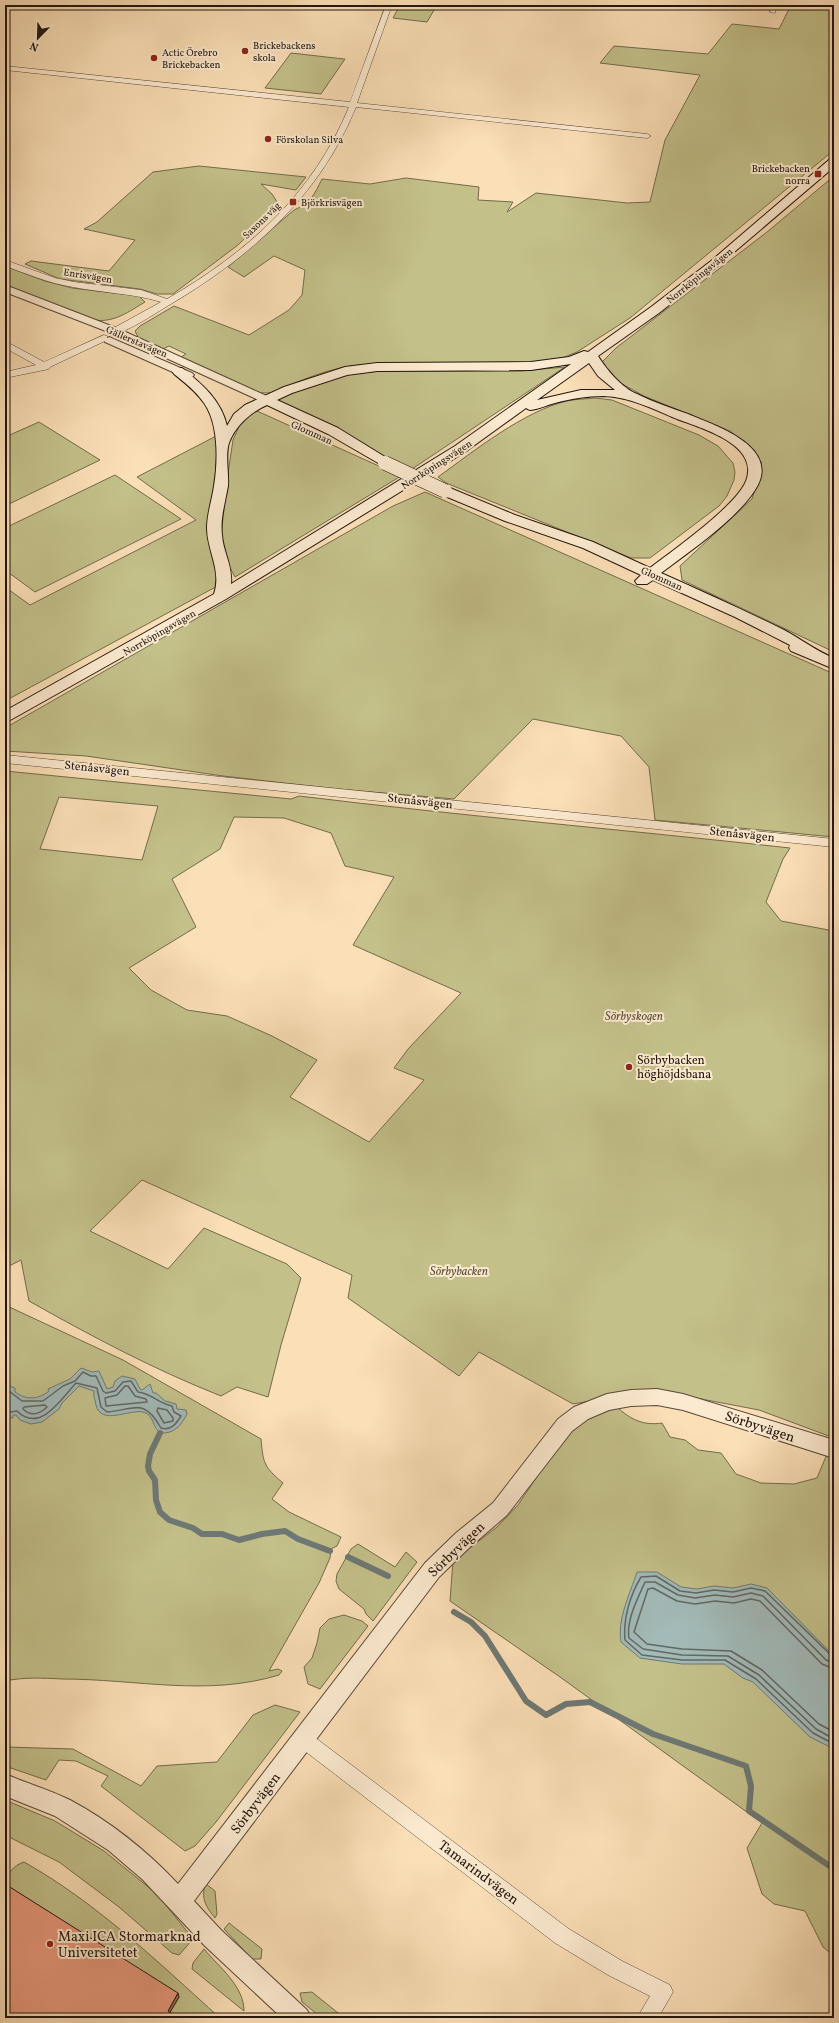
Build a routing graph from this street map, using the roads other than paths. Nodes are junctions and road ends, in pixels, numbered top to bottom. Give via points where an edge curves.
1 (389, 5) edge
2 (5, 68) edge
3 (353, 105) junction
4 (650, 127) dead end
5 (647, 136) junction
6 (644, 144) dead end
7 (834, 161) edge
8 (5, 262) edge
9 (5, 288) edge
10 (5, 296) edge
11 (169, 302) junction
12 (115, 331) junction
13 (104, 338) junction
14 (5, 344) edge
15 (603, 346) junction
16 (591, 355) junction
17 (46, 367) junction
18 (178, 371) junction
19 (5, 375) edge
20 (631, 396) junction
21 (261, 403) junction
22 (510, 414) junction
23 (222, 444) junction
24 (647, 577) junction
25 (221, 596) junction
26 (834, 664) edge
27 (5, 718) edge
28 (5, 759) edge
29 (834, 843) edge
30 (834, 1449) edge
31 (303, 1739) junction
32 (5, 1784) edge
33 (179, 1902) junction
34 (299, 2018) edge
35 (647, 2018) edge

1 - 3 street, Saxons väg
2 - 3 street
3 - 5 street
3 - 11 street, Saxons väg via 330,154 315,178 293,202 246,248
4 - 5 street
5 - 6 street
7 - 15 main road, Norrköpingsvägen via 715,263 655,310
8 - 11 street, Enrisvägen via 52,280 141,293
9 - 12 street, Gällerstavägen
10 - 13 street, Gällerstavägen
11 - 12 street, Saxons väg
12 - 13 street
12 - 21 street, Gällerstavägen
13 - 17 street
13 - 18 street, Gällerstavägen
14 - 17 street
15 - 16 main road, Norrköpingsvägen
15 - 21 main road via 572,360 531,366 377,367 345,371 310,381
16 - 20 main road via 602,373
16 - 22 main road, Norrköpingsvägen
17 - 19 street
18 - 21 street, Gällerstavägen
18 - 23 main road via 193,382 213,406 220,420
20 - 22 main road via 601,393 571,395
20 - 24 main road via 731,436 750,457 756,471 753,482 732,507
21 - 23 main road via 240,417
21 - 24 main road, Glomman, bridge via 333,431 385,464 510,518 567,536
22 - 25 main road, Norrköpingsvägen via 375,503
23 - 25 main road via 221,483 214,527 215,540 226,575
24 - 26 main road, Glomman via 771,638 808,651
25 - 27 main road, Norrköpingsvägen via 132,649
28 - 29 street, Stenåsvägen
30 - 31 street, Sörbyvägen via 703,1408 657,1397 607,1402 581,1413 565,1425 500,1509 432,1570
31 - 33 street, Sörbyvägen
31 - 35 street, Tamarindvägen via 562,1936 615,1968 663,1992
32 - 33 street via 62,1808 116,1842 150,1871
33 - 34 street via 212,1938

